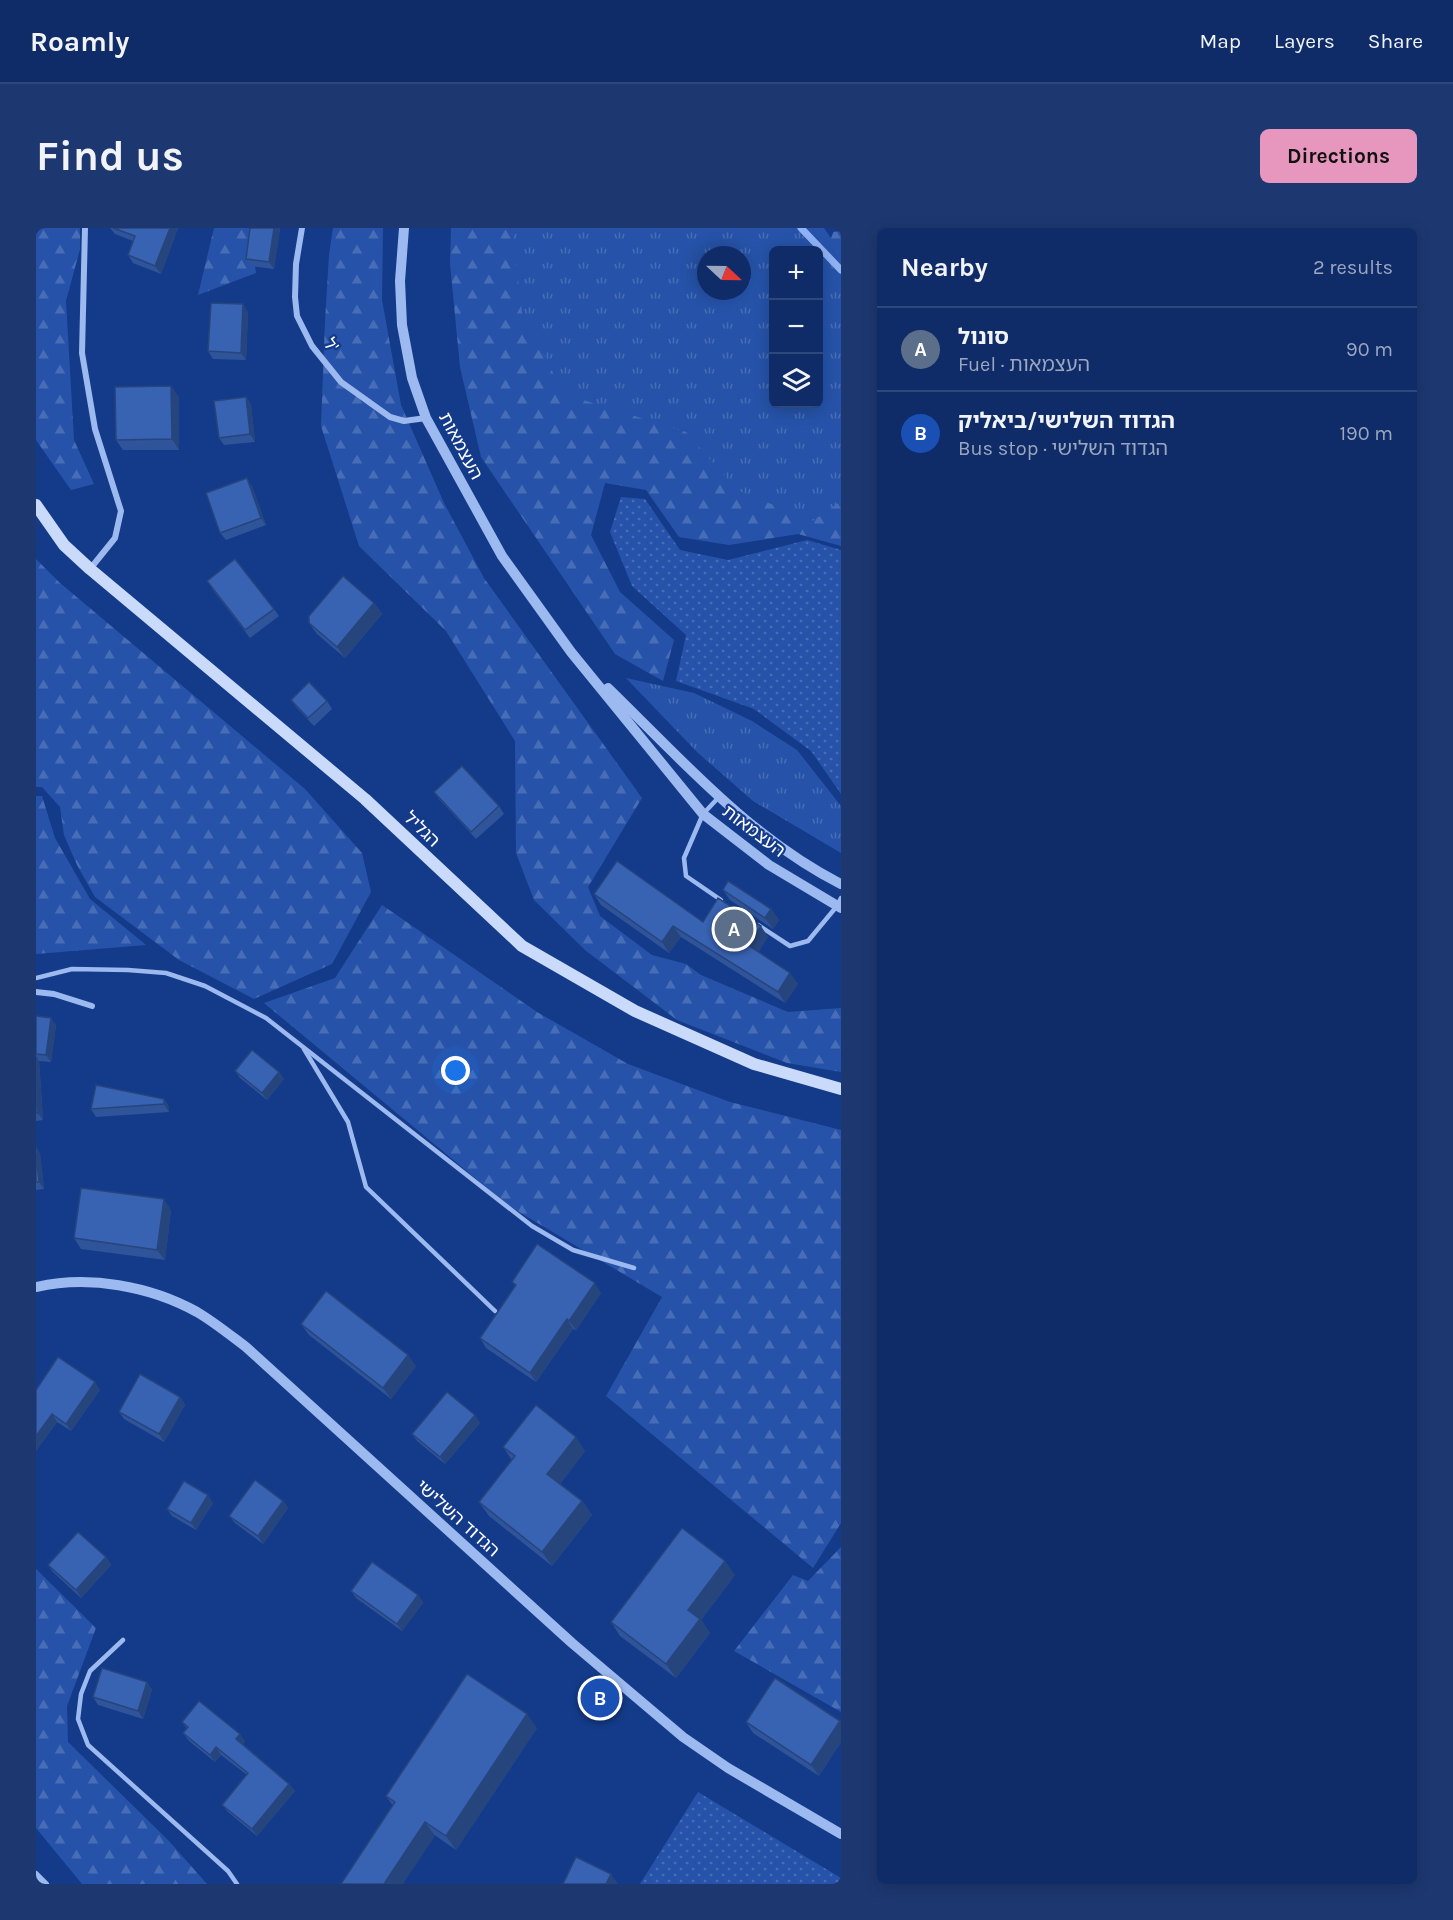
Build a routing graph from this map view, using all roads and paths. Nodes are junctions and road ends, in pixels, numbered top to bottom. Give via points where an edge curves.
1 (85, 228) edge
2 (302, 228) edge
3 (404, 228) edge
4 (426, 418) junction
5 (36, 505) edge
6 (90, 569) junction
7 (571, 652) junction
8 (719, 797) junction
9 (704, 814) junction
10 (841, 884) edge
11 (723, 901) edge
12 (840, 904) edge
13 (752, 920) edge
14 (36, 978) edge
15 (36, 992) edge
16 (92, 1006) dead end
17 (302, 1047) junction
18 (841, 1089) edge
19 (634, 1268) dead end
20 (36, 1287) edge
21 (495, 1311) edge
22 (123, 1640) dead end
23 (841, 1833) edge
24 (36, 1874) edge
25 (46, 1884) edge
26 (237, 1884) edge

1 - 6 street via 82,354 95,429 121,511 115,538
2 - 4 street, ל' via 295,297 297,316 312,346 340,382 390,417 404,421
3 - 4 street, העצמאות via 402,325 412,378
4 - 7 street, העצמאות via 502,556
5 - 6 main road, הגליל via 64,545
6 - 18 main road, הגליל via 364,799 522,946 645,1016 754,1064
7 - 8 street, העצמאות
7 - 9 street, העצמאות
8 - 9 lane
8 - 10 street, העצמאות via 799,861
9 - 11 lane via 684,858 686,876
9 - 12 street, העצמאות via 769,865
12 - 13 lane via 808,941 790,946
14 - 17 lane via 72,969 166,973 205,986 266,1018
15 - 16 street via 54,993
17 - 19 lane via 532,1226 573,1250
17 - 21 lane via 348,1122 366,1186
20 - 23 street, הגדוד השלישי via 54,1283 130,1287 198,1313 246,1347 572,1643 682,1737 783,1802
22 - 26 lane via 90,1671 81,1694 78,1719 88,1745 228,1871
24 - 25 street

